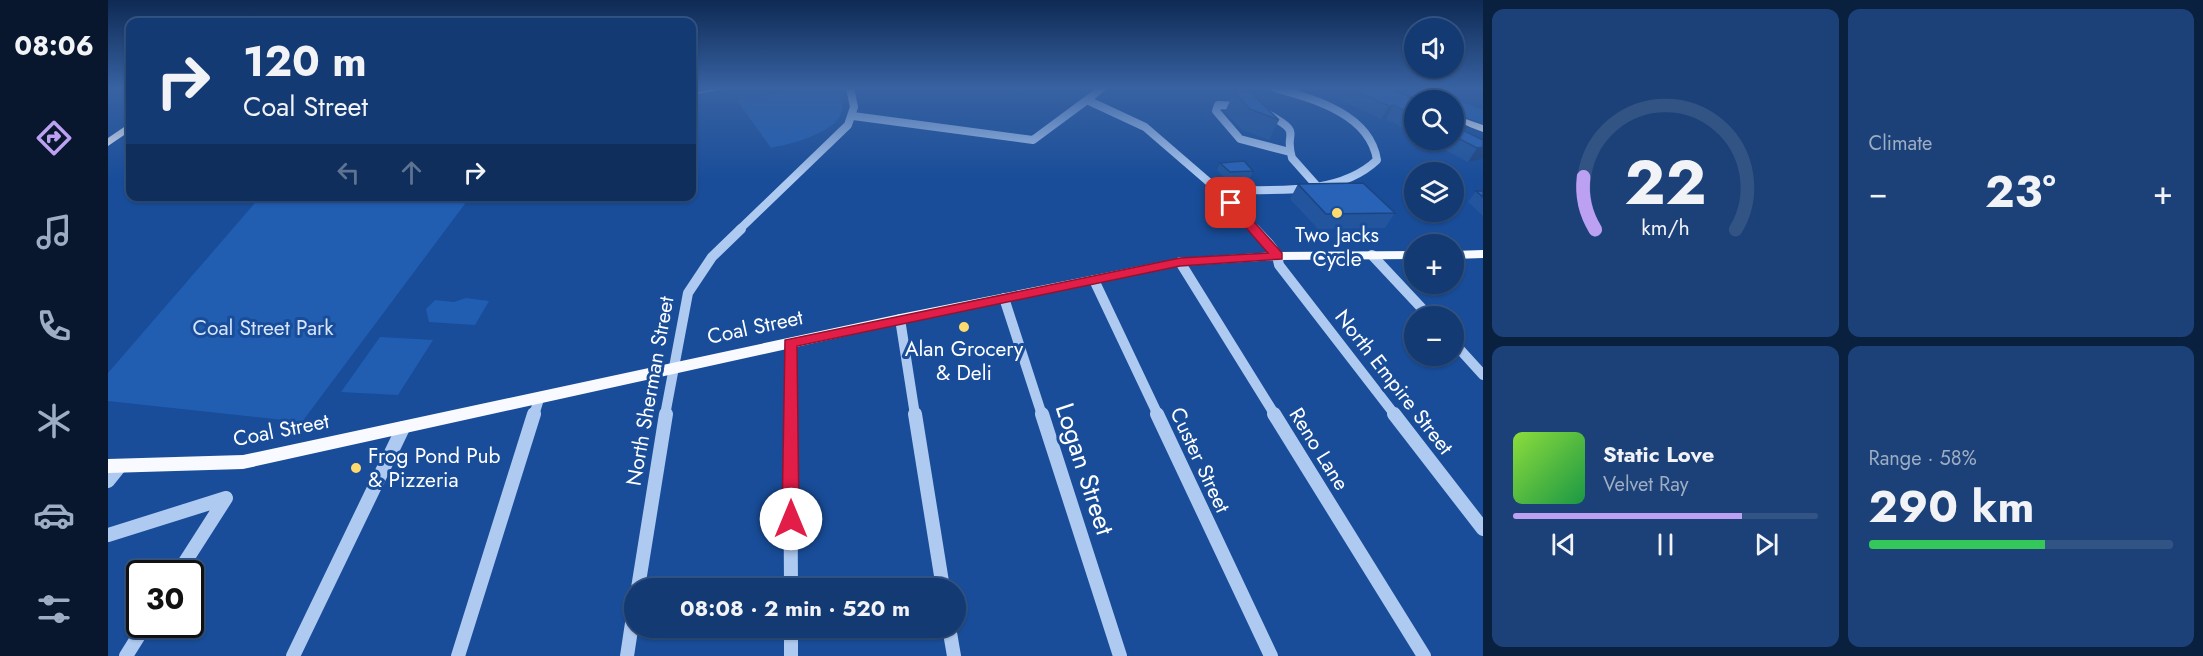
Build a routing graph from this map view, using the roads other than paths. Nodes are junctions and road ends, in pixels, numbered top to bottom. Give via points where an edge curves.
1 (851, 119) edge
2 (873, 119) edge
3 (1062, 119) edge
4 (1129, 119) edge
5 (1223, 119) edge
6 (1275, 119) edge
7 (1349, 119) edge
8 (1464, 122) edge
9 (126, 129) edge
10 (1483, 129) edge
11 (108, 143) edge
12 (1290, 152) junction
13 (1316, 185) junction
14 (1218, 190) junction
15 (1483, 254) edge
16 (1372, 255) junction
17 (1404, 255) edge
18 (1464, 255) edge
19 (1278, 256) junction
20 (1180, 262) junction
21 (1094, 280) junction
22 (1004, 298) junction
23 (1420, 306) edge
24 (900, 319) junction
25 (790, 343) junction
26 (1464, 354) edge
27 (673, 368) junction
28 (1483, 375) edge
29 (538, 399) junction
30 (403, 428) junction
31 (114, 466) edge
32 (108, 481) edge
33 (1483, 529) edge
34 (108, 535) edge
35 (186, 560) edge
36 (640, 578) edge
37 (791, 578) edge
38 (941, 578) edge
39 (137, 638) edge
40 (630, 638) edge
41 (791, 638) edge
42 (951, 638) edge
43 (126, 656) edge
44 (293, 656) edge
45 (459, 656) edge
46 (627, 656) edge
47 (791, 656) edge
48 (954, 656) edge
49 (1120, 656) edge
50 (1271, 656) edge
51 (1424, 656) edge

1 - 27 street, North Sherman Street via 712,257 688,293
2 - 3 street via 1033,140
4 - 14 street, North Empire Street via 1145,127
5 - 12 street via 1240,139
6 - 12 street via 1289,129 1293,138
7 - 13 street via 1376,146 1377,160 1363,175
8 - 10 main road
9 - 11 main road
12 - 13 street
13 - 14 street
14 - 19 street, North Empire Street
15 - 18 main road
16 - 17 main road, Coal Street
16 - 19 main road, Coal Street
16 - 23 street
19 - 20 main road, Coal Street
19 - 33 street, North Empire Street via 1279,265
20 - 21 main road, Coal Street
20 - 51 street, Reno Lane
21 - 22 main road, Coal Street
21 - 50 street, Custer Street
22 - 24 main road, Coal Street
22 - 49 street, Logan Street
24 - 25 main road, Coal Street
24 - 38 street
25 - 27 main road, Coal Street
25 - 37 street
26 - 28 street
27 - 29 main road, Coal Street
27 - 36 street, North Sherman Street
29 - 30 main road, Coal Street
29 - 45 street
30 - 31 main road, Coal Street via 243,462
30 - 44 street
31 - 32 street
34 - 35 street via 226,498
39 - 43 street
40 - 46 street
41 - 47 street
42 - 48 street

